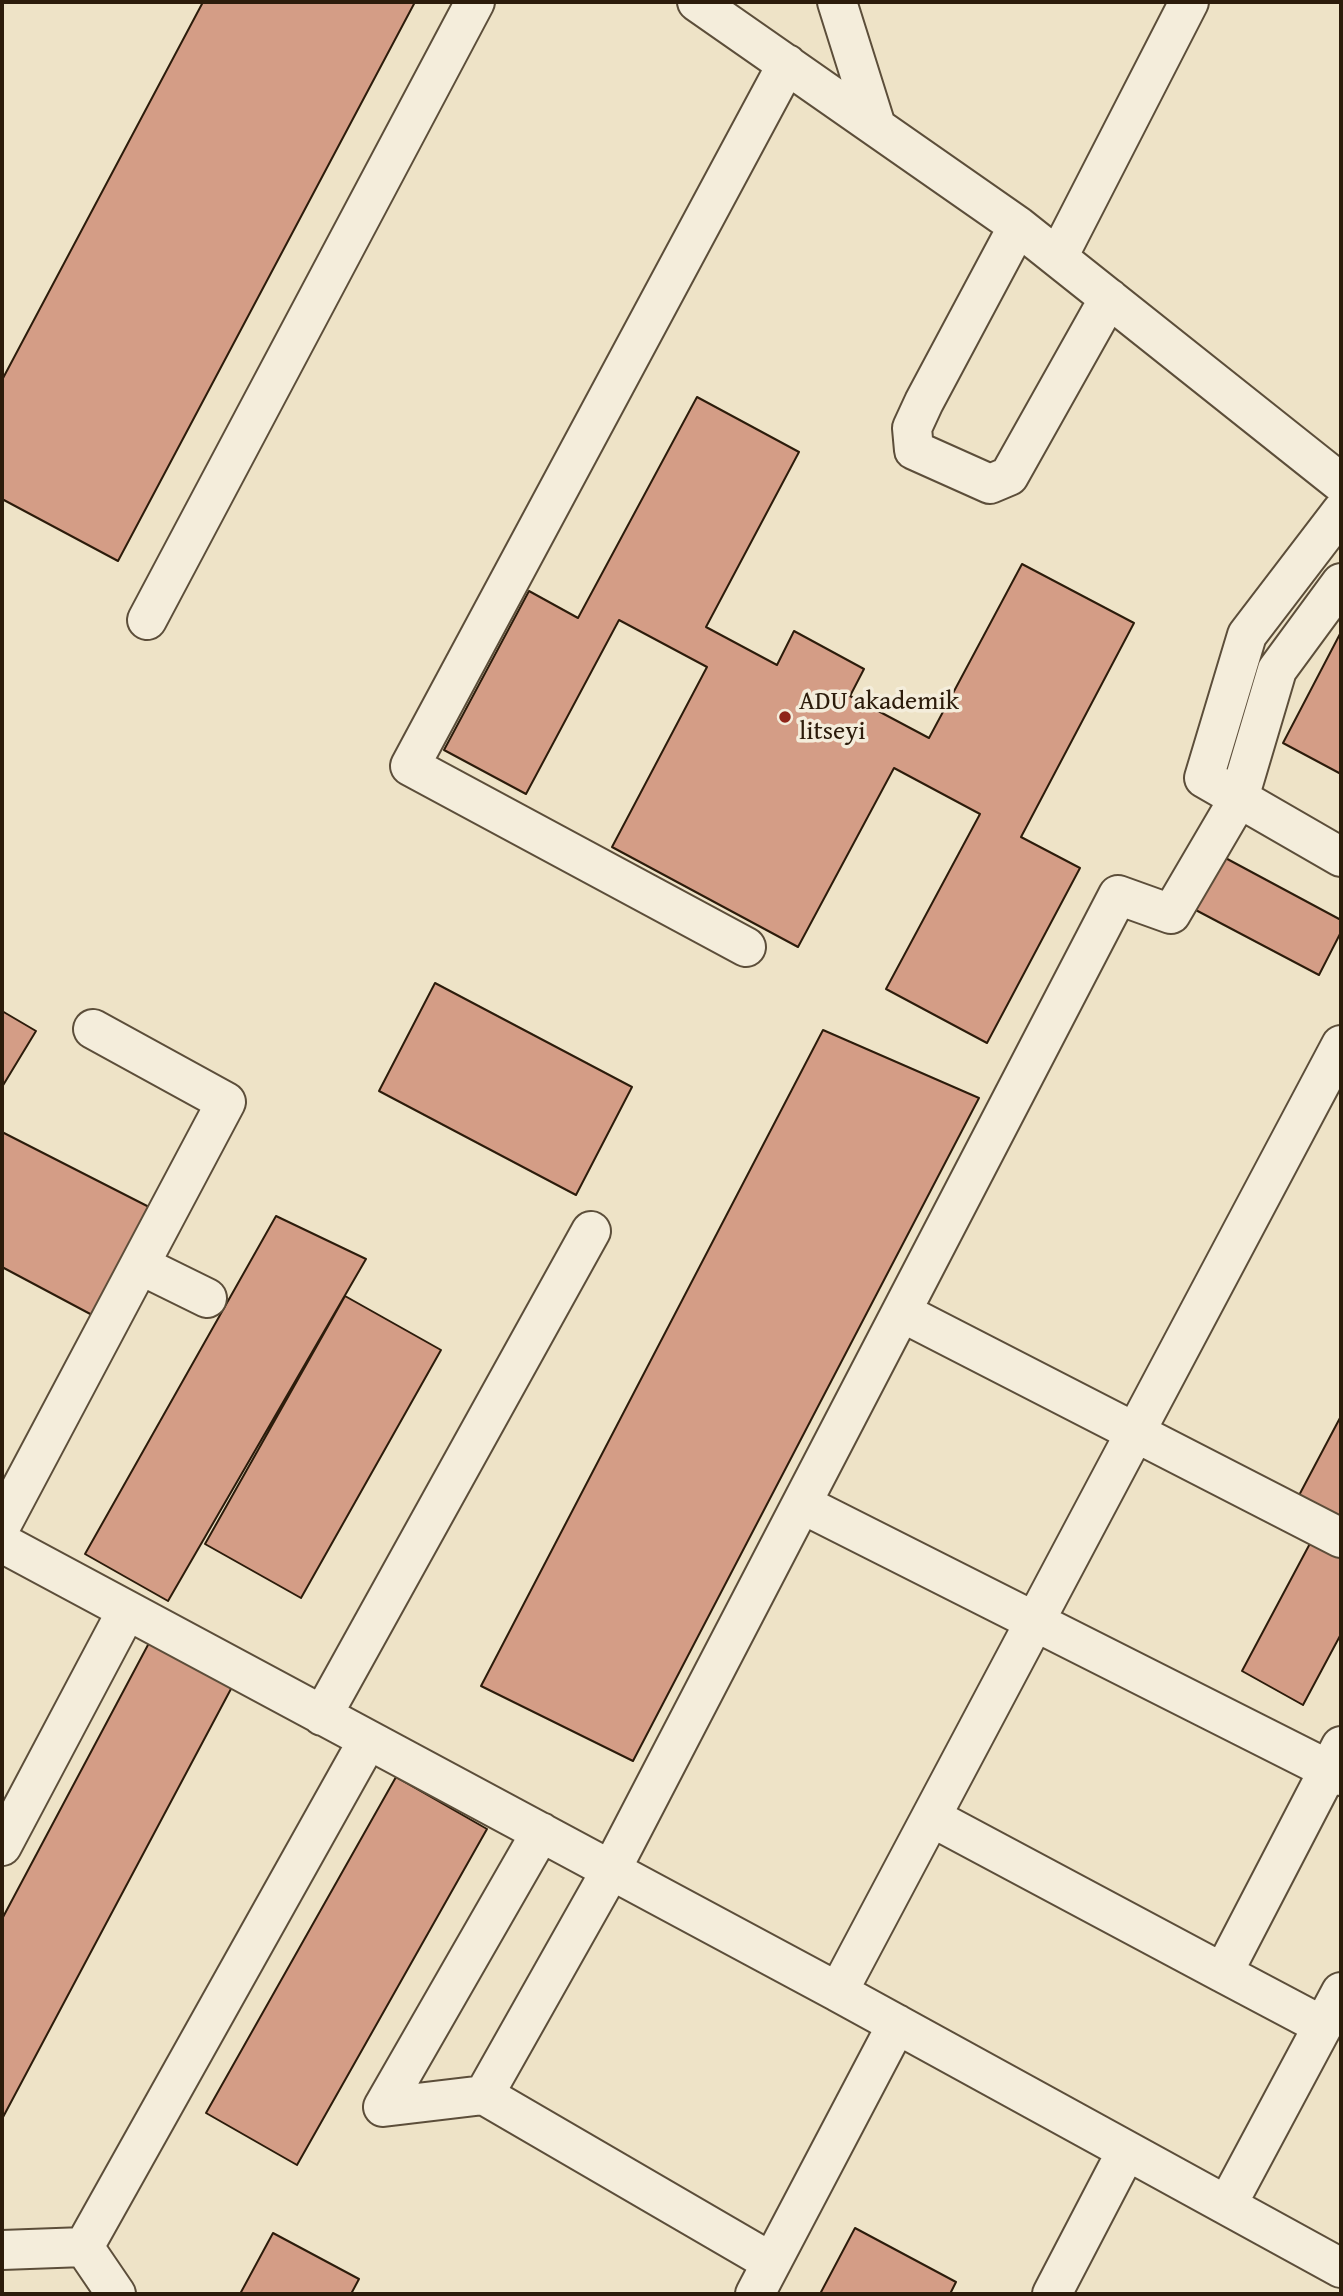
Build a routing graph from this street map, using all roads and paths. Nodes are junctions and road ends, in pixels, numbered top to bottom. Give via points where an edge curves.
1 (475, 2) edge
2 (697, 2) edge
3 (837, 2) edge
4 (1189, 2) edge
5 (787, 64) junction
6 (876, 126) junction
7 (1018, 226) junction
8 (1058, 257) junction
9 (1109, 298) junction
10 (1341, 483) edge
11 (1341, 512) edge
12 (1341, 583) edge
13 (147, 620) dead end
14 (1239, 798) junction
15 (1341, 857) edge
16 (747, 947) dead end
17 (93, 1029) dead end
18 (1341, 1045) edge
19 (591, 1231) dead end
20 (140, 1265) junction
21 (207, 1298) dead end
22 (903, 1312) junction
23 (1136, 1431) junction
24 (802, 1504) junction
25 (2, 1524) edge
26 (1341, 1538) edge
27 (2, 1543) edge
28 (127, 1612) junction
29 (1034, 1622) junction
30 (322, 1716) junction
31 (368, 1740) junction
32 (1337, 1764) edge
33 (931, 1817) junction
34 (541, 1832) junction
35 (2, 1846) edge
36 (611, 1870) junction
37 (1223, 1973) junction
38 (838, 1992) junction
39 (1341, 1992) edge
40 (897, 2024) junction
41 (1323, 2026) junction
42 (484, 2095) junction
43 (1126, 2152) junction
44 (1227, 2205) junction
45 (84, 2247) junction
46 (2, 2250) edge
47 (1341, 2268) edge
48 (763, 2278) edge
49 (116, 2294) edge
50 (1052, 2294) edge

1 - 13 lane
2 - 5 lane
3 - 6 lane
4 - 8 lane
5 - 6 lane
5 - 16 lane via 410,766
6 - 7 lane
7 - 8 lane
7 - 9 lane via 924,402 912,428 914,450 989,484 1009,477
8 - 9 lane
9 - 10 lane
11 - 14 lane via 1247,635 1204,778
12 - 14 lane via 1277,670
14 - 15 lane
14 - 22 lane via 1171,914 1118,895
17 - 20 lane via 226,1102
18 - 23 lane
19 - 30 lane
20 - 21 lane
20 - 25 lane
22 - 23 lane
22 - 24 lane
23 - 26 lane
23 - 29 lane
24 - 29 lane
24 - 36 lane
27 - 28 lane
28 - 30 lane
28 - 35 lane
29 - 32 lane
29 - 33 lane
30 - 31 lane
31 - 34 lane
31 - 45 lane
32 - 37 lane
33 - 37 lane
33 - 38 lane
34 - 36 lane
34 - 42 lane via 383,2107
36 - 38 lane
36 - 42 lane
37 - 41 lane
38 - 40 lane
39 - 41 lane
40 - 43 lane
40 - 48 lane
41 - 44 lane
42 - 48 lane
43 - 44 lane
43 - 50 lane
44 - 47 lane
45 - 46 lane
45 - 49 lane

